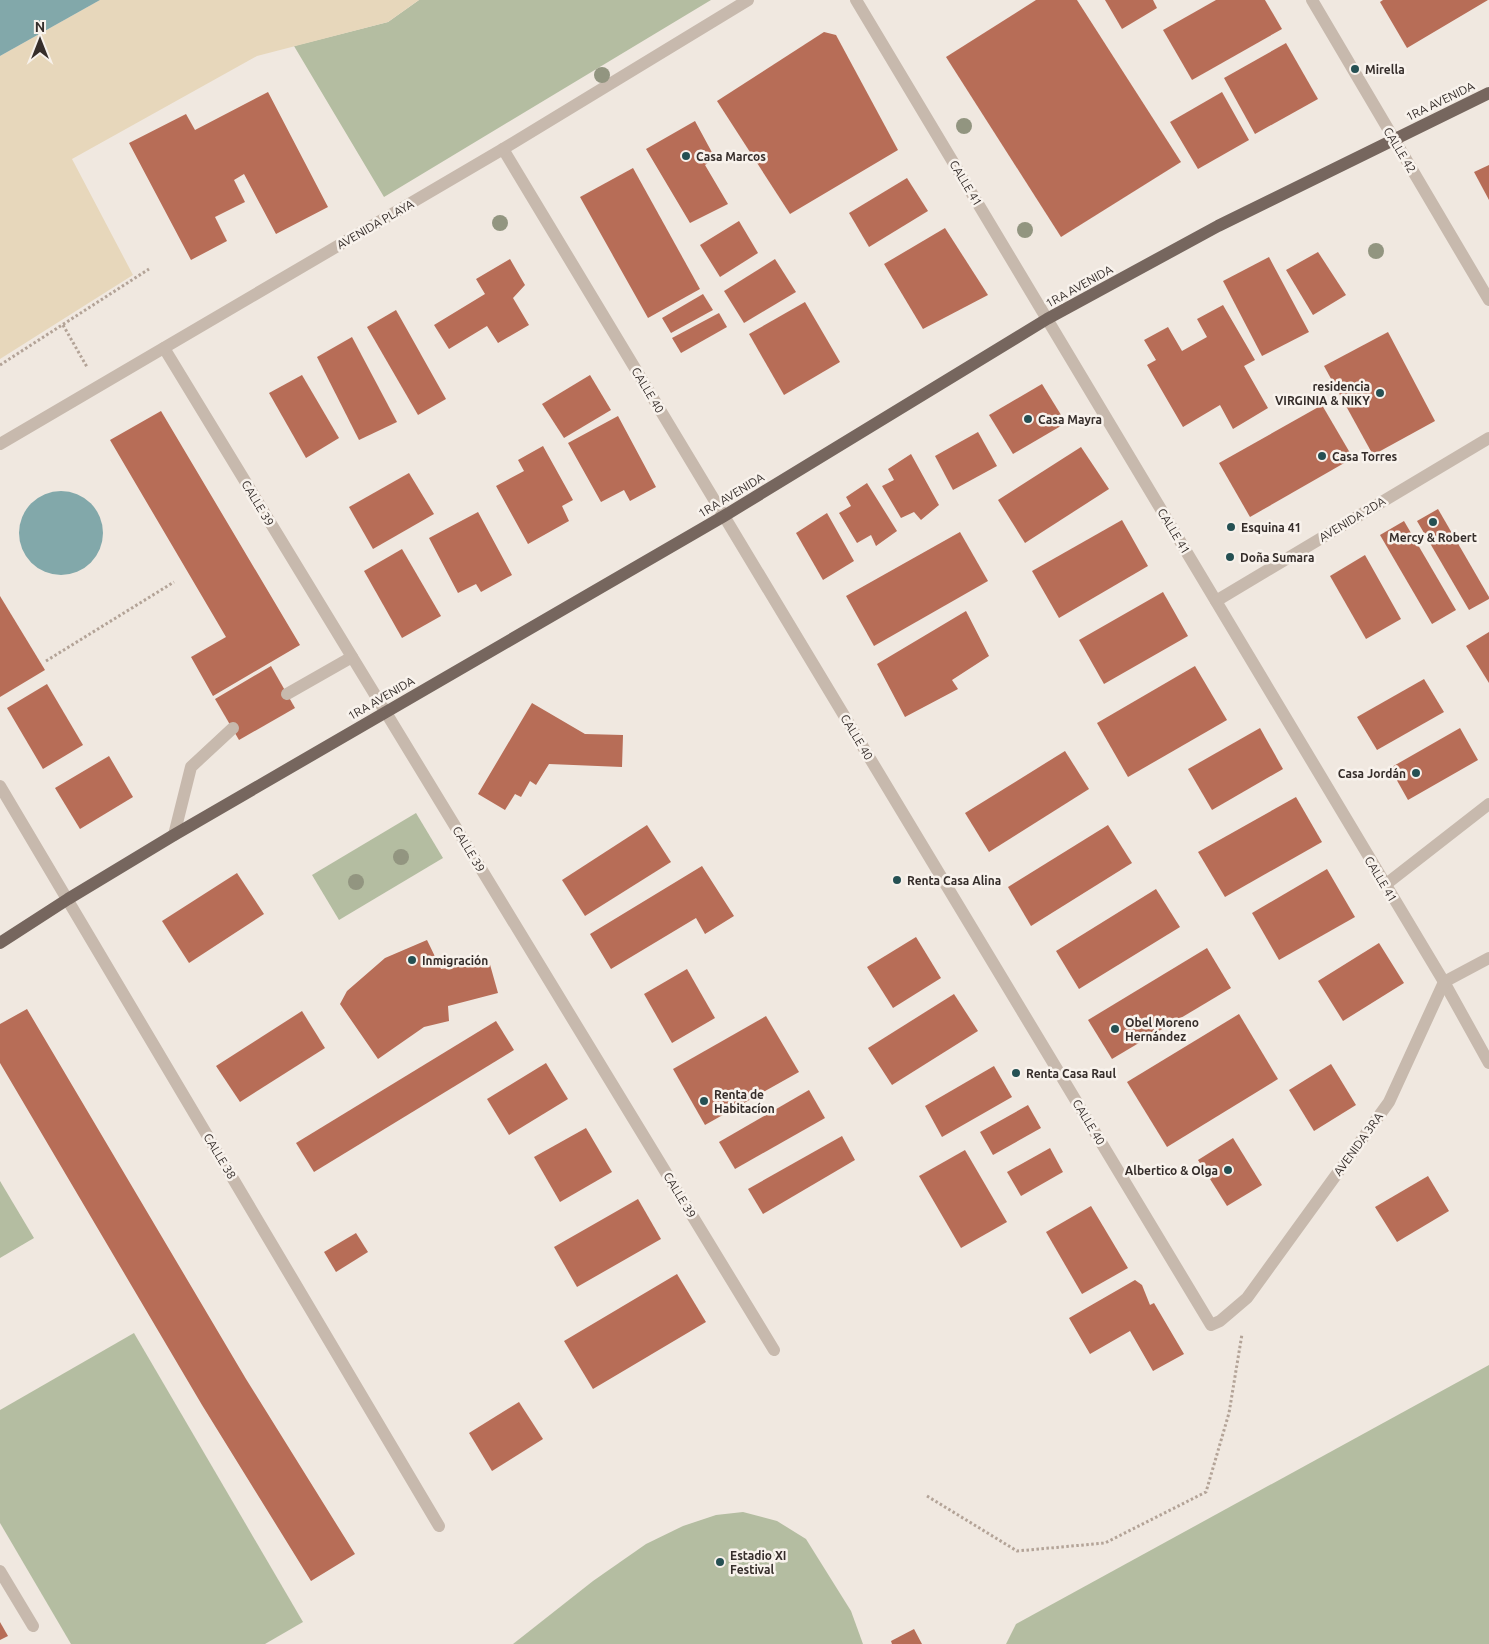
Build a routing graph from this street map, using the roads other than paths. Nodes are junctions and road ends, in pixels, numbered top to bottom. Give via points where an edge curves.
1 (748, 0) edge
2 (856, 0) edge
3 (1312, 0) edge
4 (1489, 93) edge
5 (1394, 139) junction
6 (503, 149) junction
7 (1489, 300) edge
8 (1047, 319) junction
9 (164, 348) junction
10 (1489, 438) edge
11 (0, 444) edge
12 (724, 516) junction
13 (1216, 601) junction
14 (352, 657) junction
15 (287, 694) dead end
16 (386, 712) junction
17 (232, 728) dead end
18 (0, 786) edge
19 (1489, 804) edge
20 (174, 835) junction
21 (1385, 885) junction
22 (68, 899) junction
23 (0, 943) edge
24 (1489, 958) edge
25 (1444, 982) junction
26 (1489, 1063) edge
27 (1211, 1325) joint
28 (774, 1350) dead end
29 (438, 1526) dead end
30 (0, 1571) edge
31 (33, 1626) dead end

1 - 6 street, AVENIDA PLAYA
2 - 8 street, CALLE 41
3 - 5 street, CALLE 42
4 - 5 main road, 1RA AVENIDA
5 - 7 street, CALLE 42
5 - 8 main road, 1RA AVENIDA via 1218,226
6 - 9 street, AVENIDA PLAYA
6 - 12 street, CALLE 40
8 - 12 main road, 1RA AVENIDA
8 - 13 street, CALLE 41
9 - 11 street, AVENIDA PLAYA
9 - 14 street, CALLE 39
10 - 13 street, AVENIDA 2DA
12 - 16 main road, 1RA AVENIDA
12 - 27 street, CALLE 40
13 - 21 street, CALLE 41
14 - 15 street
14 - 16 street, CALLE 39
16 - 20 main road, 1RA AVENIDA
16 - 28 street, CALLE 39
17 - 20 street via 191,767
18 - 22 street, CALLE 38
19 - 21 street
20 - 22 main road, 1RA AVENIDA
21 - 25 street, CALLE 41
22 - 23 main road, 1RA AVENIDA
22 - 29 street, CALLE 38
24 - 25 street
25 - 26 street, CALLE 41
25 - 27 street, AVENIDA 3RA via 1388,1102 1247,1298 1220,1322
30 - 31 street

